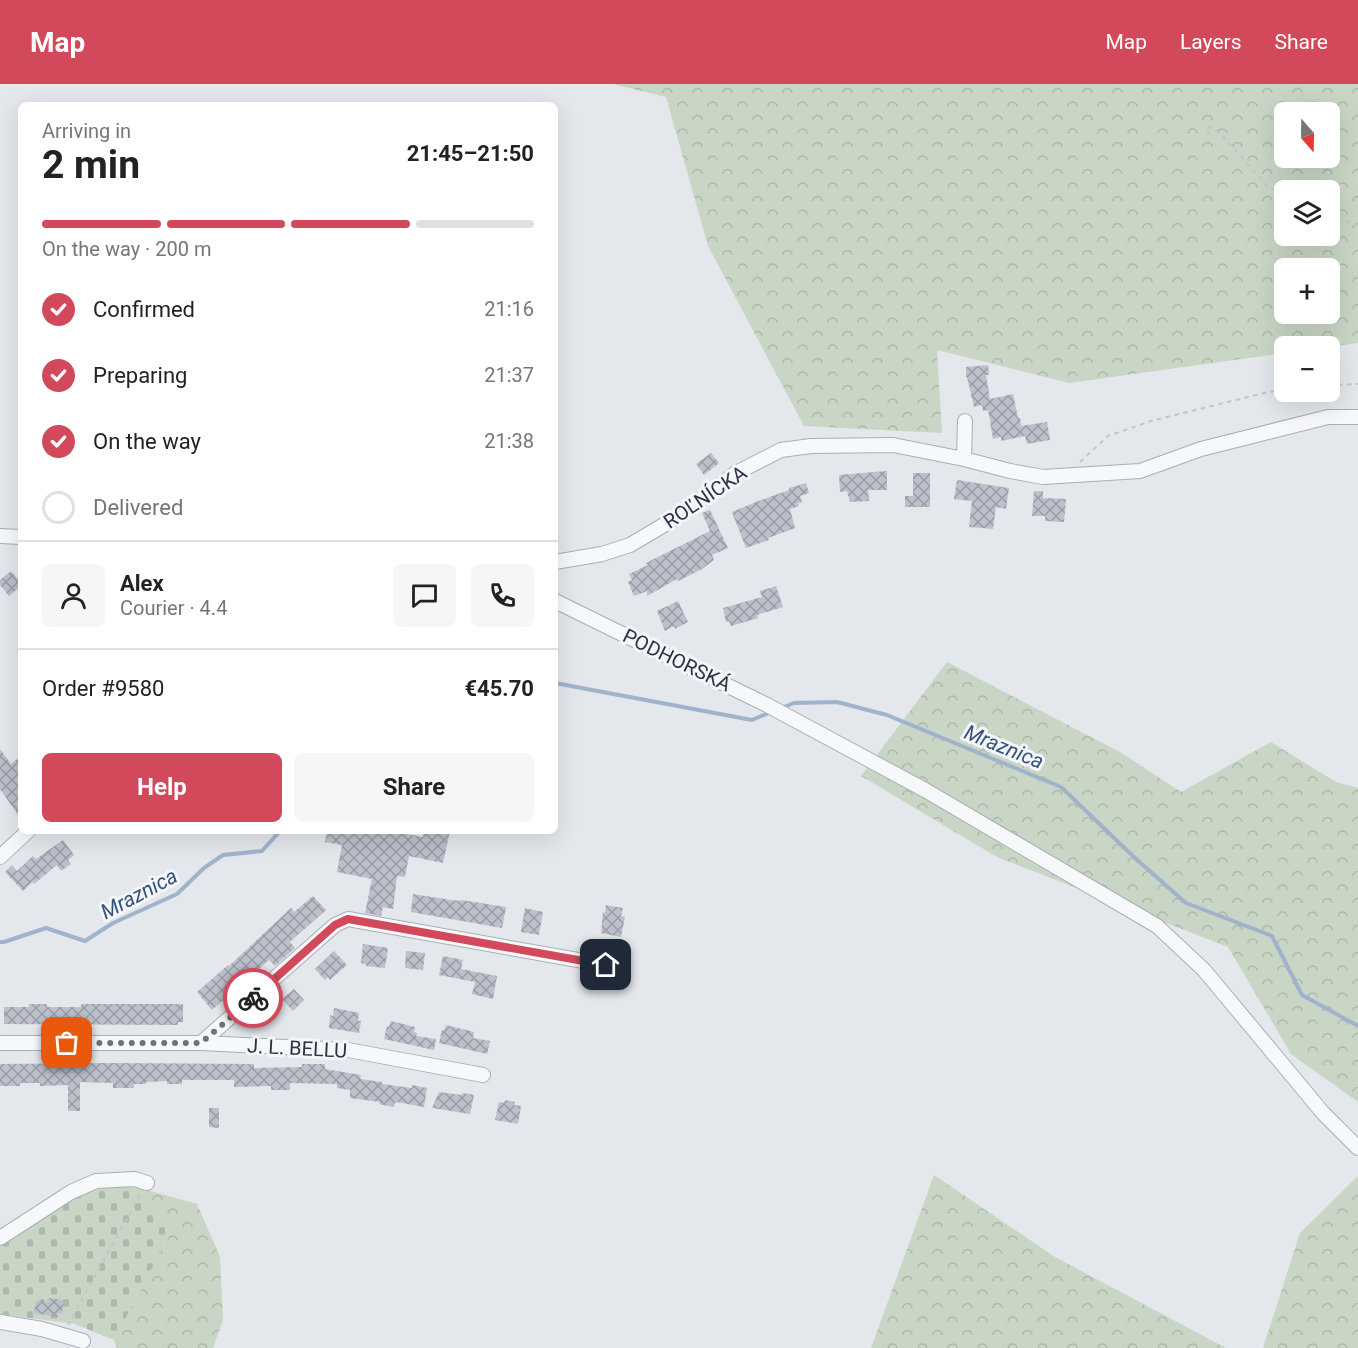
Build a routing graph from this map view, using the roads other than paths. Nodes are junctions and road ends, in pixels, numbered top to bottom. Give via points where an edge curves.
1 (1358, 417) edge
2 (965, 421) dead end
3 (964, 459) junction
4 (0, 536) edge
5 (18, 537) edge
6 (558, 561) edge
7 (558, 602) edge
8 (25, 834) edge
9 (0, 857) edge
10 (606, 965) dead end
11 (0, 1043) edge
12 (201, 1043) junction
13 (483, 1075) dead end
14 (1358, 1148) edge
15 (147, 1183) road end
16 (0, 1238) edge
17 (0, 1322) edge
18 (83, 1341) dead end

1 - 3 street, ROĽNÍCKA via 1328,417 1202,449 1140,471 1042,477
2 - 3 street
3 - 6 street, ROĽNÍCKA via 893,446 782,450 736,473 679,516 630,545
4 - 5 street
7 - 14 street, PODHORSKÁ via 767,705 924,790 1157,926 1204,970 1323,1113
8 - 9 street
10 - 12 street via 348,919 335,925
11 - 12 street, J. L. BELLU
12 - 13 street, J. L. BELLU via 348,1050
15 - 16 street via 135,1179 96,1180
17 - 18 street

